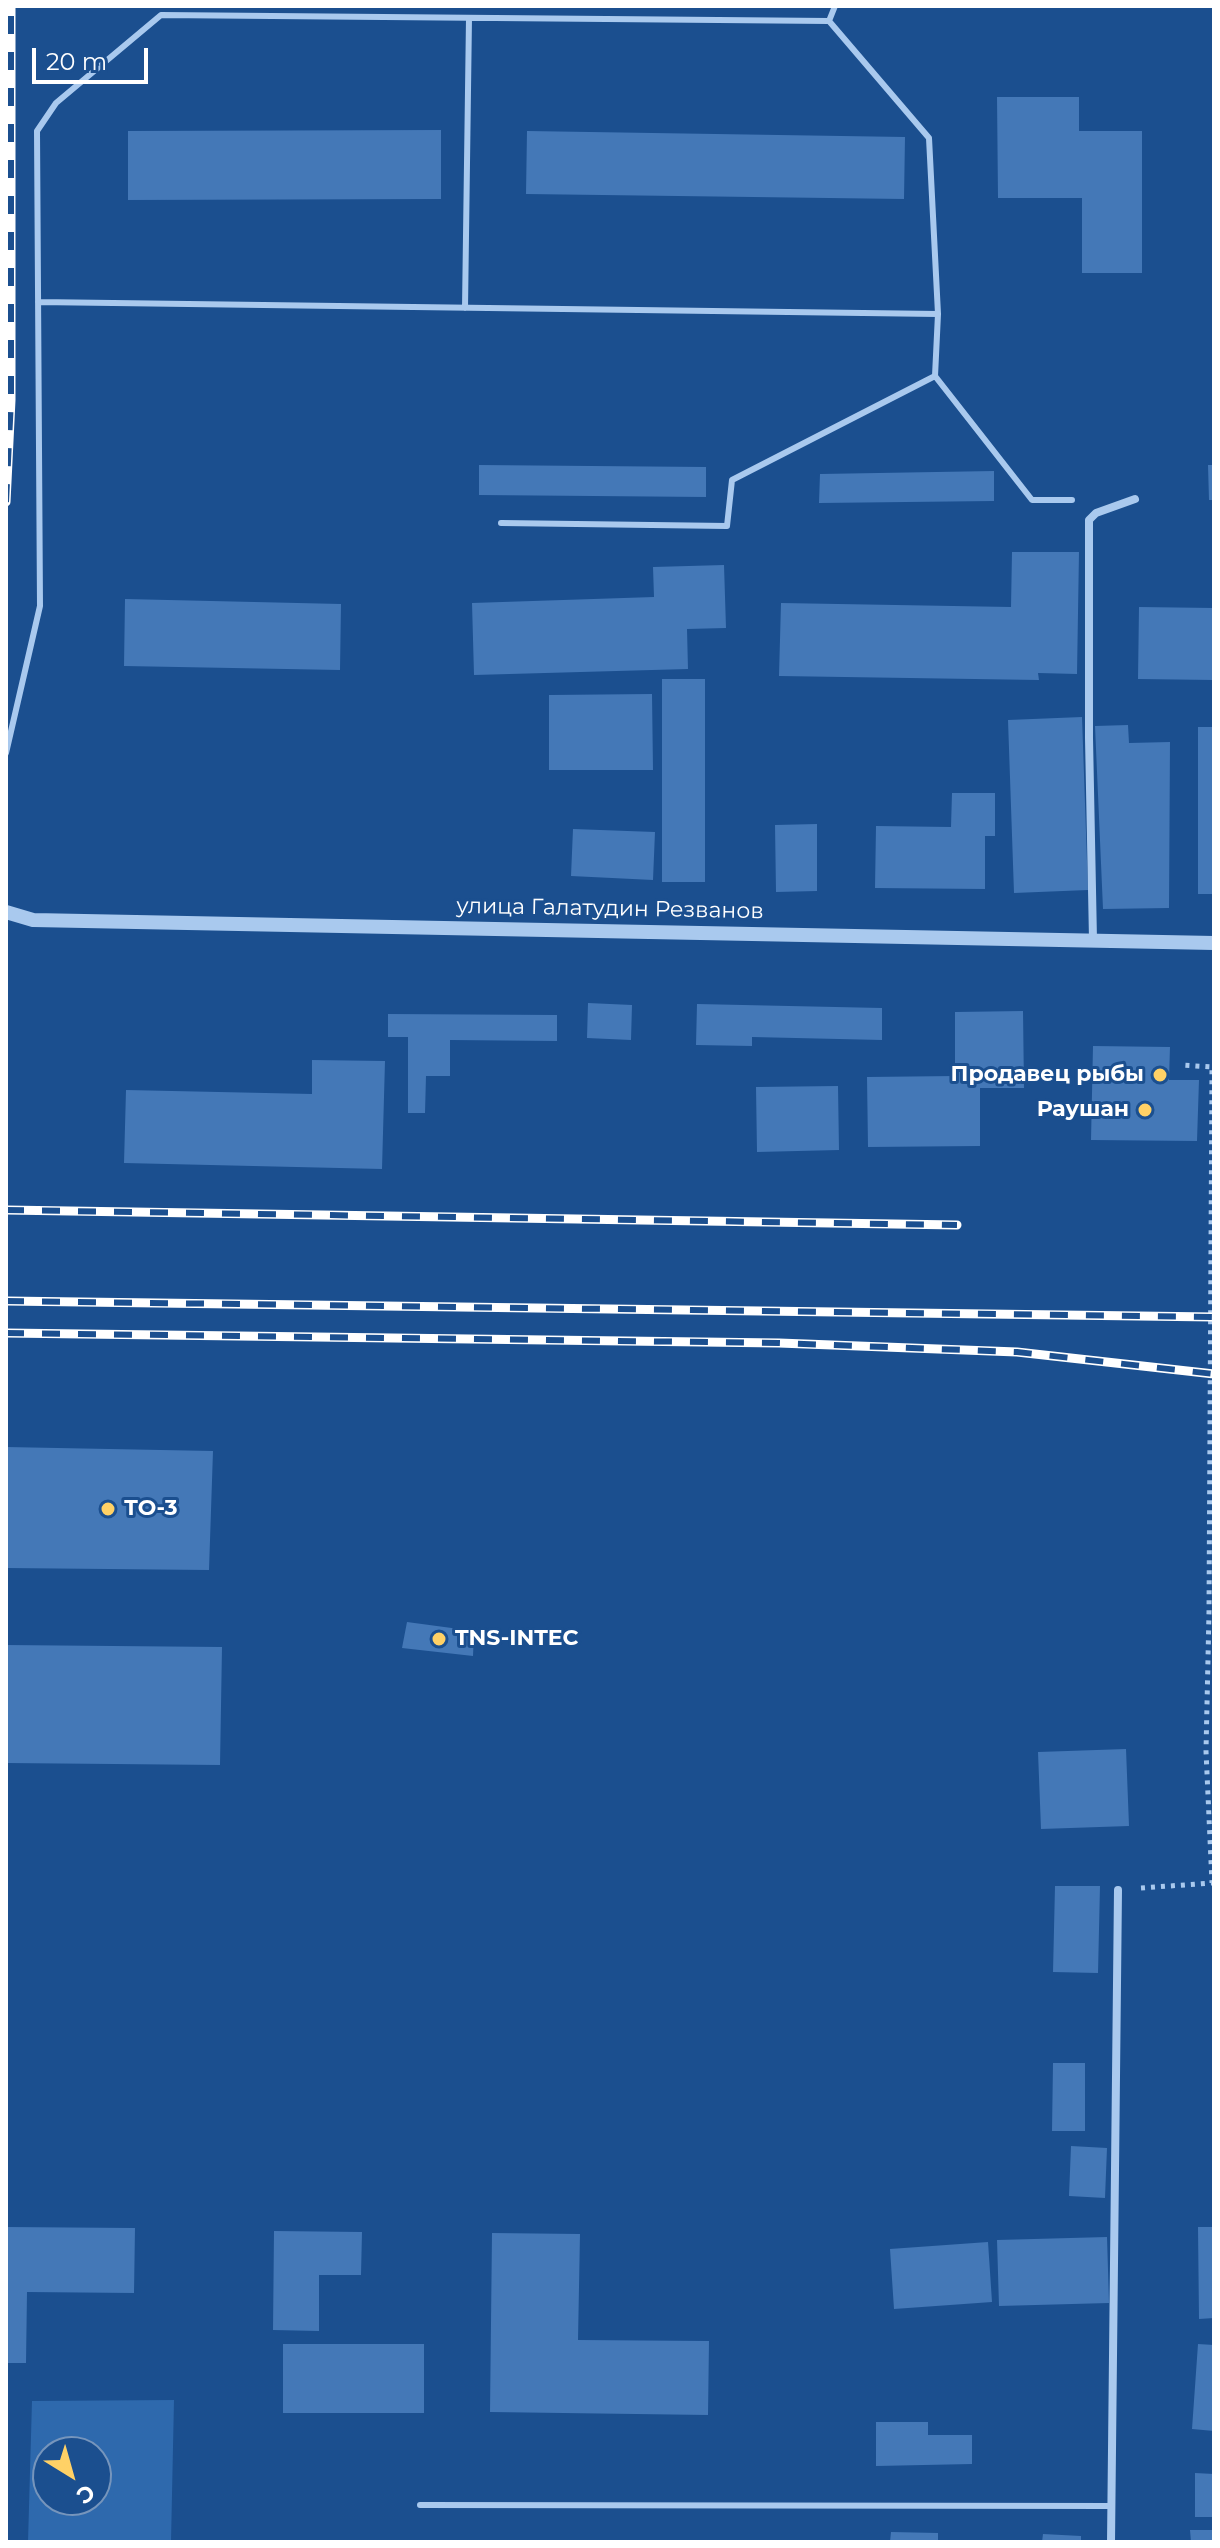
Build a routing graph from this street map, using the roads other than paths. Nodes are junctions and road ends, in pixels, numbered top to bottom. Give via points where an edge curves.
1 (835, 6) edge
2 (469, 18) junction
3 (829, 21) junction
4 (38, 302) junction
5 (465, 308) junction
6 (938, 314) junction
7 (935, 376) junction
8 (1135, 499) dead end
9 (1072, 500) dead end
10 (501, 523) dead end
11 (6, 753) edge
12 (6, 912) edge
13 (1093, 940) junction
14 (1214, 943) edge
15 (1118, 1890) road end
16 (420, 2505) dead end
17 (1111, 2506) junction
18 (1111, 2542) edge

1 - 3 lane
2 - 3 lane
2 - 4 lane via 161,15 56,103 37,131
2 - 5 lane
3 - 6 lane via 929,138
4 - 5 lane
4 - 11 lane via 40,606
5 - 6 lane
6 - 7 lane
7 - 9 lane via 1032,500
7 - 10 lane via 732,480 727,526
8 - 13 street via 1089,520
12 - 13 street, улица Галатудин Резванов via 33,920
13 - 14 street, улица Галатудин Резванов
15 - 17 street
16 - 17 lane
17 - 18 street

